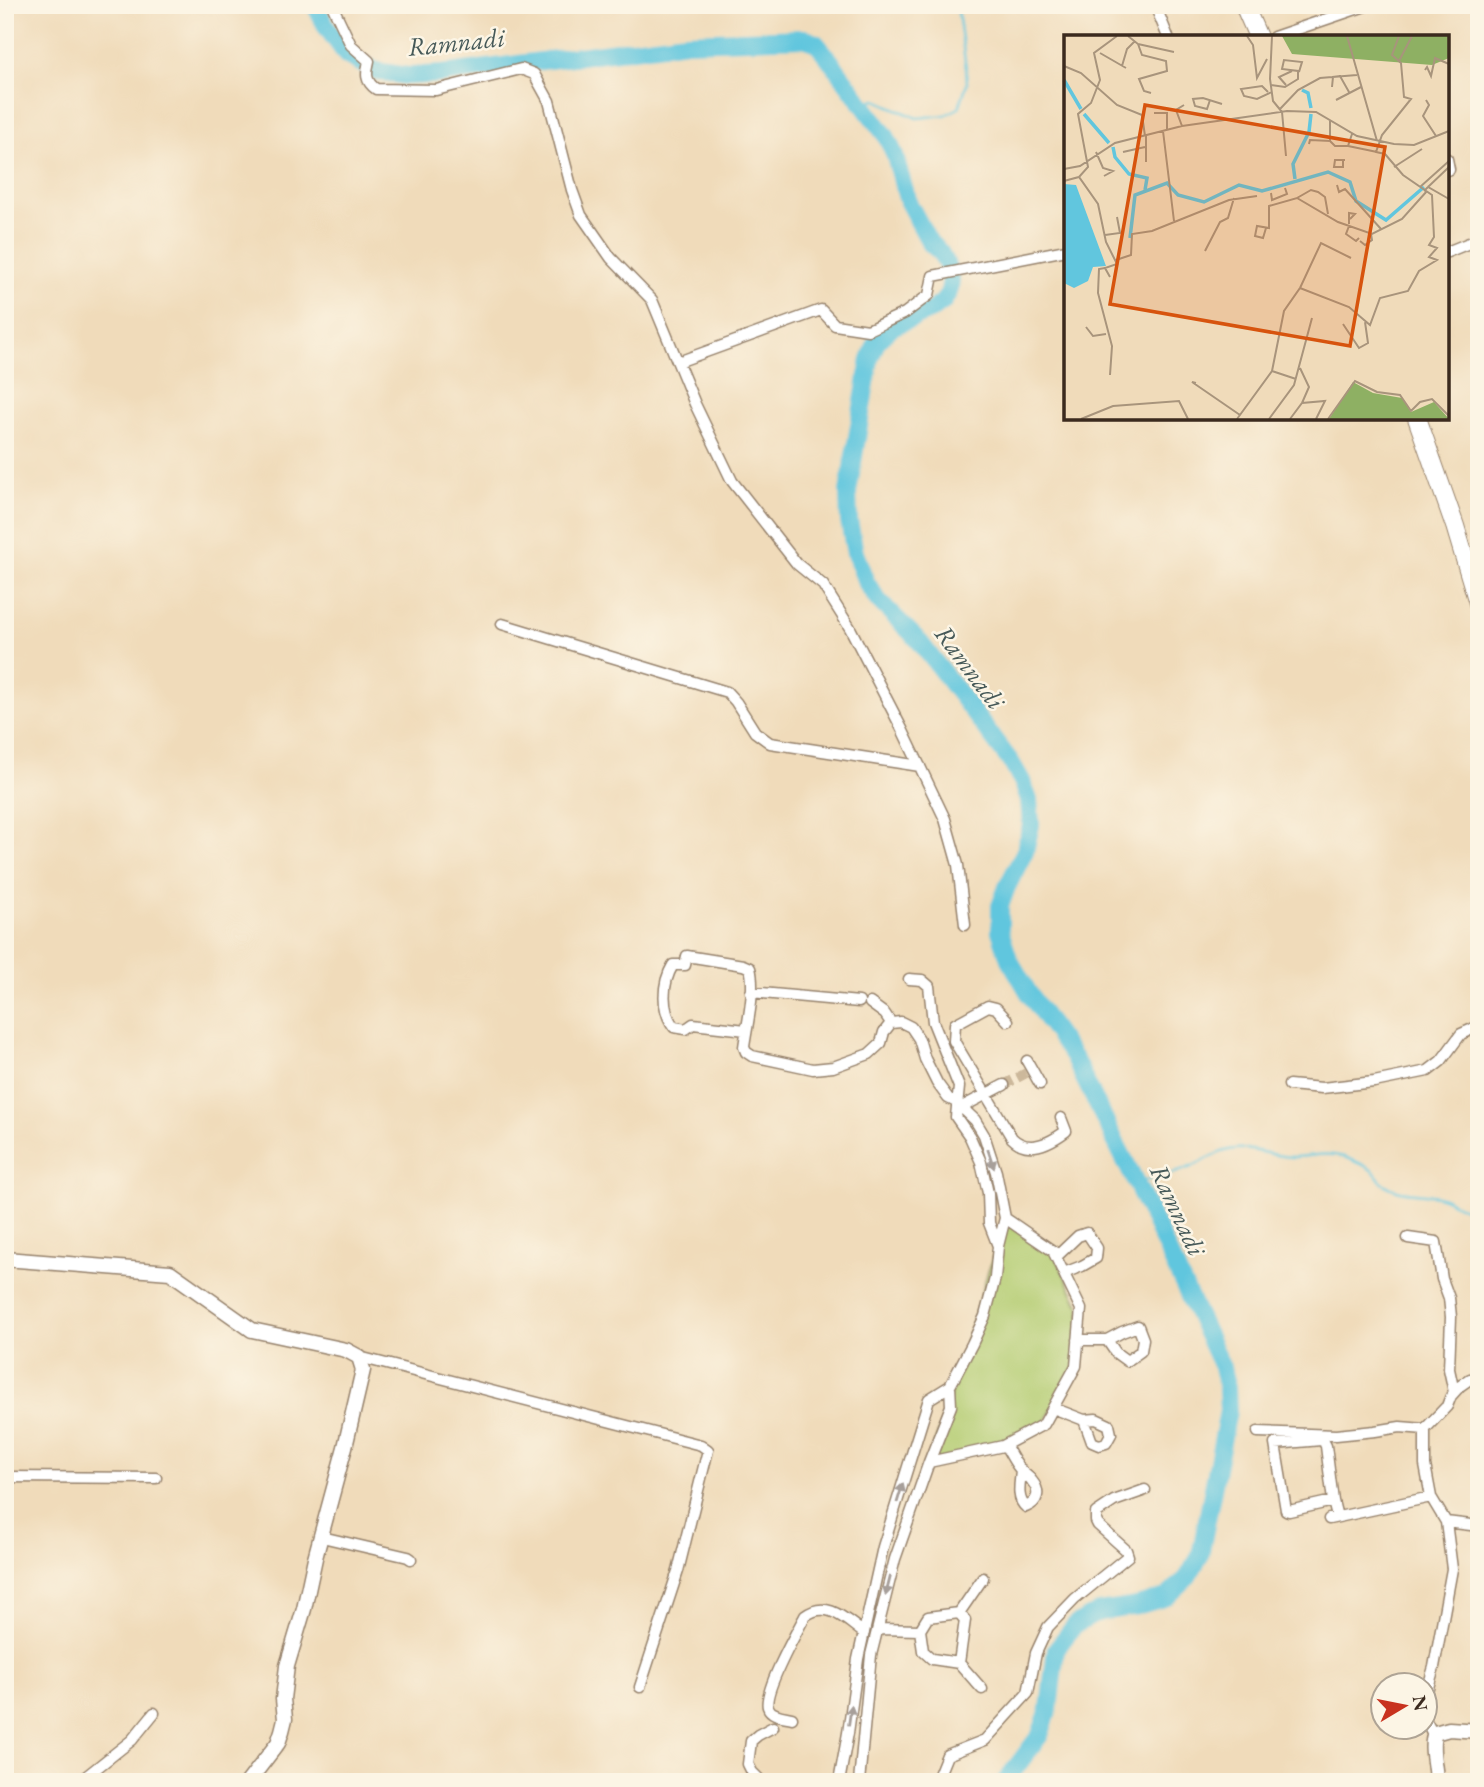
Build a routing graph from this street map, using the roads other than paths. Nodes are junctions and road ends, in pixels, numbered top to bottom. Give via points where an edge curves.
1 (332, 5) edge
2 (1155, 5) edge
3 (1244, 5) edge
4 (1368, 5) edge
5 (1167, 35) edge
6 (1257, 35) edge
7 (1280, 35) edge
8 (1479, 239) edge
9 (1064, 250) edge
10 (1449, 251) edge
11 (678, 362) junction
12 (1418, 420) edge
13 (1479, 606) edge
14 (502, 624) dead end
15 (920, 766) junction
16 (965, 925) dead end
17 (909, 979) dead end
18 (751, 992) junction
19 (1008, 1021) dead end
20 (891, 1023) junction
21 (1479, 1026) edge
22 (746, 1030) junction
23 (1027, 1061) dead end
24 (1040, 1084) dead end
25 (1004, 1085) tunnel mouth
26 (1289, 1085) dead end
27 (985, 1095) junction
28 (959, 1105) junction
29 (1062, 1118) dead end
30 (1005, 1218) junction
31 (1408, 1238) dead end
32 (998, 1246) junction
33 (1056, 1257) junction
34 (5, 1259) edge
35 (1063, 1273) junction
36 (1078, 1340) junction
37 (1107, 1340) dead end
38 (359, 1357) junction
39 (1479, 1378) edge
40 (950, 1386) junction
41 (1454, 1392) junction
42 (1053, 1408) junction
43 (1084, 1420) dead end
44 (1425, 1429) junction
45 (1258, 1432) dead end
46 (1005, 1445) junction
47 (929, 1462) junction
48 (1021, 1471) dead end
49 (5, 1477) edge
50 (156, 1478) dead end
51 (1145, 1490) dead end
52 (1431, 1497) junction
53 (1333, 1501) junction
54 (1446, 1522) junction
55 (1479, 1526) edge
56 (322, 1537) junction
57 (411, 1559) dead end
58 (983, 1578) dead end
59 (959, 1613) junction
60 (878, 1629) junction
61 (920, 1630) junction
62 (864, 1633) junction
63 (959, 1663) junction
64 (1433, 1672) edge
65 (640, 1687) dead end
66 (982, 1689) dead end
67 (154, 1713) dead end
68 (792, 1718) dead end
69 (773, 1727) dead end
70 (1479, 1731) edge
71 (1438, 1733) edge
72 (1431, 1742) edge
73 (79, 1782) edge
74 (248, 1782) edge
75 (762, 1782) edge
76 (839, 1782) edge
77 (859, 1782) edge
78 (936, 1782) edge
79 (1436, 1782) edge

1 - 11 street via 351,45 368,67 369,84 376,89 436,90 522,69 534,74 549,101 581,215 611,258 652,300
2 - 5 street
3 - 6 main road
4 - 7 street
8 - 10 street
9 - 11 street via 933,276 929,295 905,313 868,330 835,325 821,310
11 - 15 street via 732,481 797,564 823,585
12 - 13 main road
14 - 15 street via 727,692 755,732 770,743
15 - 16 street via 953,846
17 - 28 street via 929,986 933,1022 959,1087
18 - 20 street via 864,1002
18 - 22 street
18 - 22 street via 750,968 743,965 687,956 685,965 673,965 667,975 665,1004 674,1027 686,1029 693,1024
19 - 27 street via 988,1006 955,1024 954,1041
20 - 22 street via 869,1054 834,1067 813,1069 752,1056 744,1047
20 - 28 street via 911,1027 937,1083
21 - 26 street via 1461,1034 1428,1071 1322,1088
23 - 24 street
25 - 27 street
27 - 28 street
27 - 29 street via 1012,1138 1027,1147 1058,1138 1066,1131
28 -> 30 street via 984,1135
28 - 32 street via 956,1117 981,1162 989,1223
30 - 32 street
30 - 33 street
31 - 41 street via 1436,1242 1449,1298 1449,1369
32 - 40 street via 985,1316
33 - 35 street
33 - 35 street via 1087,1233 1097,1248 1096,1258
34 - 38 street via 170,1272 253,1330 346,1350
35 - 36 street via 1081,1309
36 - 37 street
36 - 42 street via 1076,1366
38 - 56 street via 363,1370
38 - 65 street via 708,1450 678,1571
39 - 41 street via 1470,1379
40 - 47 street via 951,1406
62 -> 40 street via 883,1548 929,1399
41 - 44 street
42 - 43 street
42 - 46 street via 1044,1423
44 - 45 street via 1400,1427 1336,1435
44 - 52 street
46 - 47 street
46 - 48 street
47 -> 60 street via 895,1559
49 - 50 street
51 - 78 street via 1096,1513 1098,1525 1128,1556 1048,1628 1036,1653 1028,1693 985,1740 947,1755
52 - 53 street via 1333,1518
52 - 54 street
53 - 53 street via 1324,1442 1275,1444 1286,1510
54 - 55 street
54 - 64 street via 1452,1569
56 - 57 street
56 - 74 street via 287,1667 282,1731
58 - 59 street
59 - 61 street via 928,1617
59 - 63 street via 965,1620
60 - 61 street
60 - 77 street via 871,1655
61 - 63 street via 923,1651 932,1659
62 - 68 street via 828,1610 813,1610 805,1616 768,1698 773,1714
76 -> 62 street
63 - 66 street
67 - 73 street via 132,1740
69 - 75 street via 751,1741 748,1764
70 - 71 street
72 - 79 street

